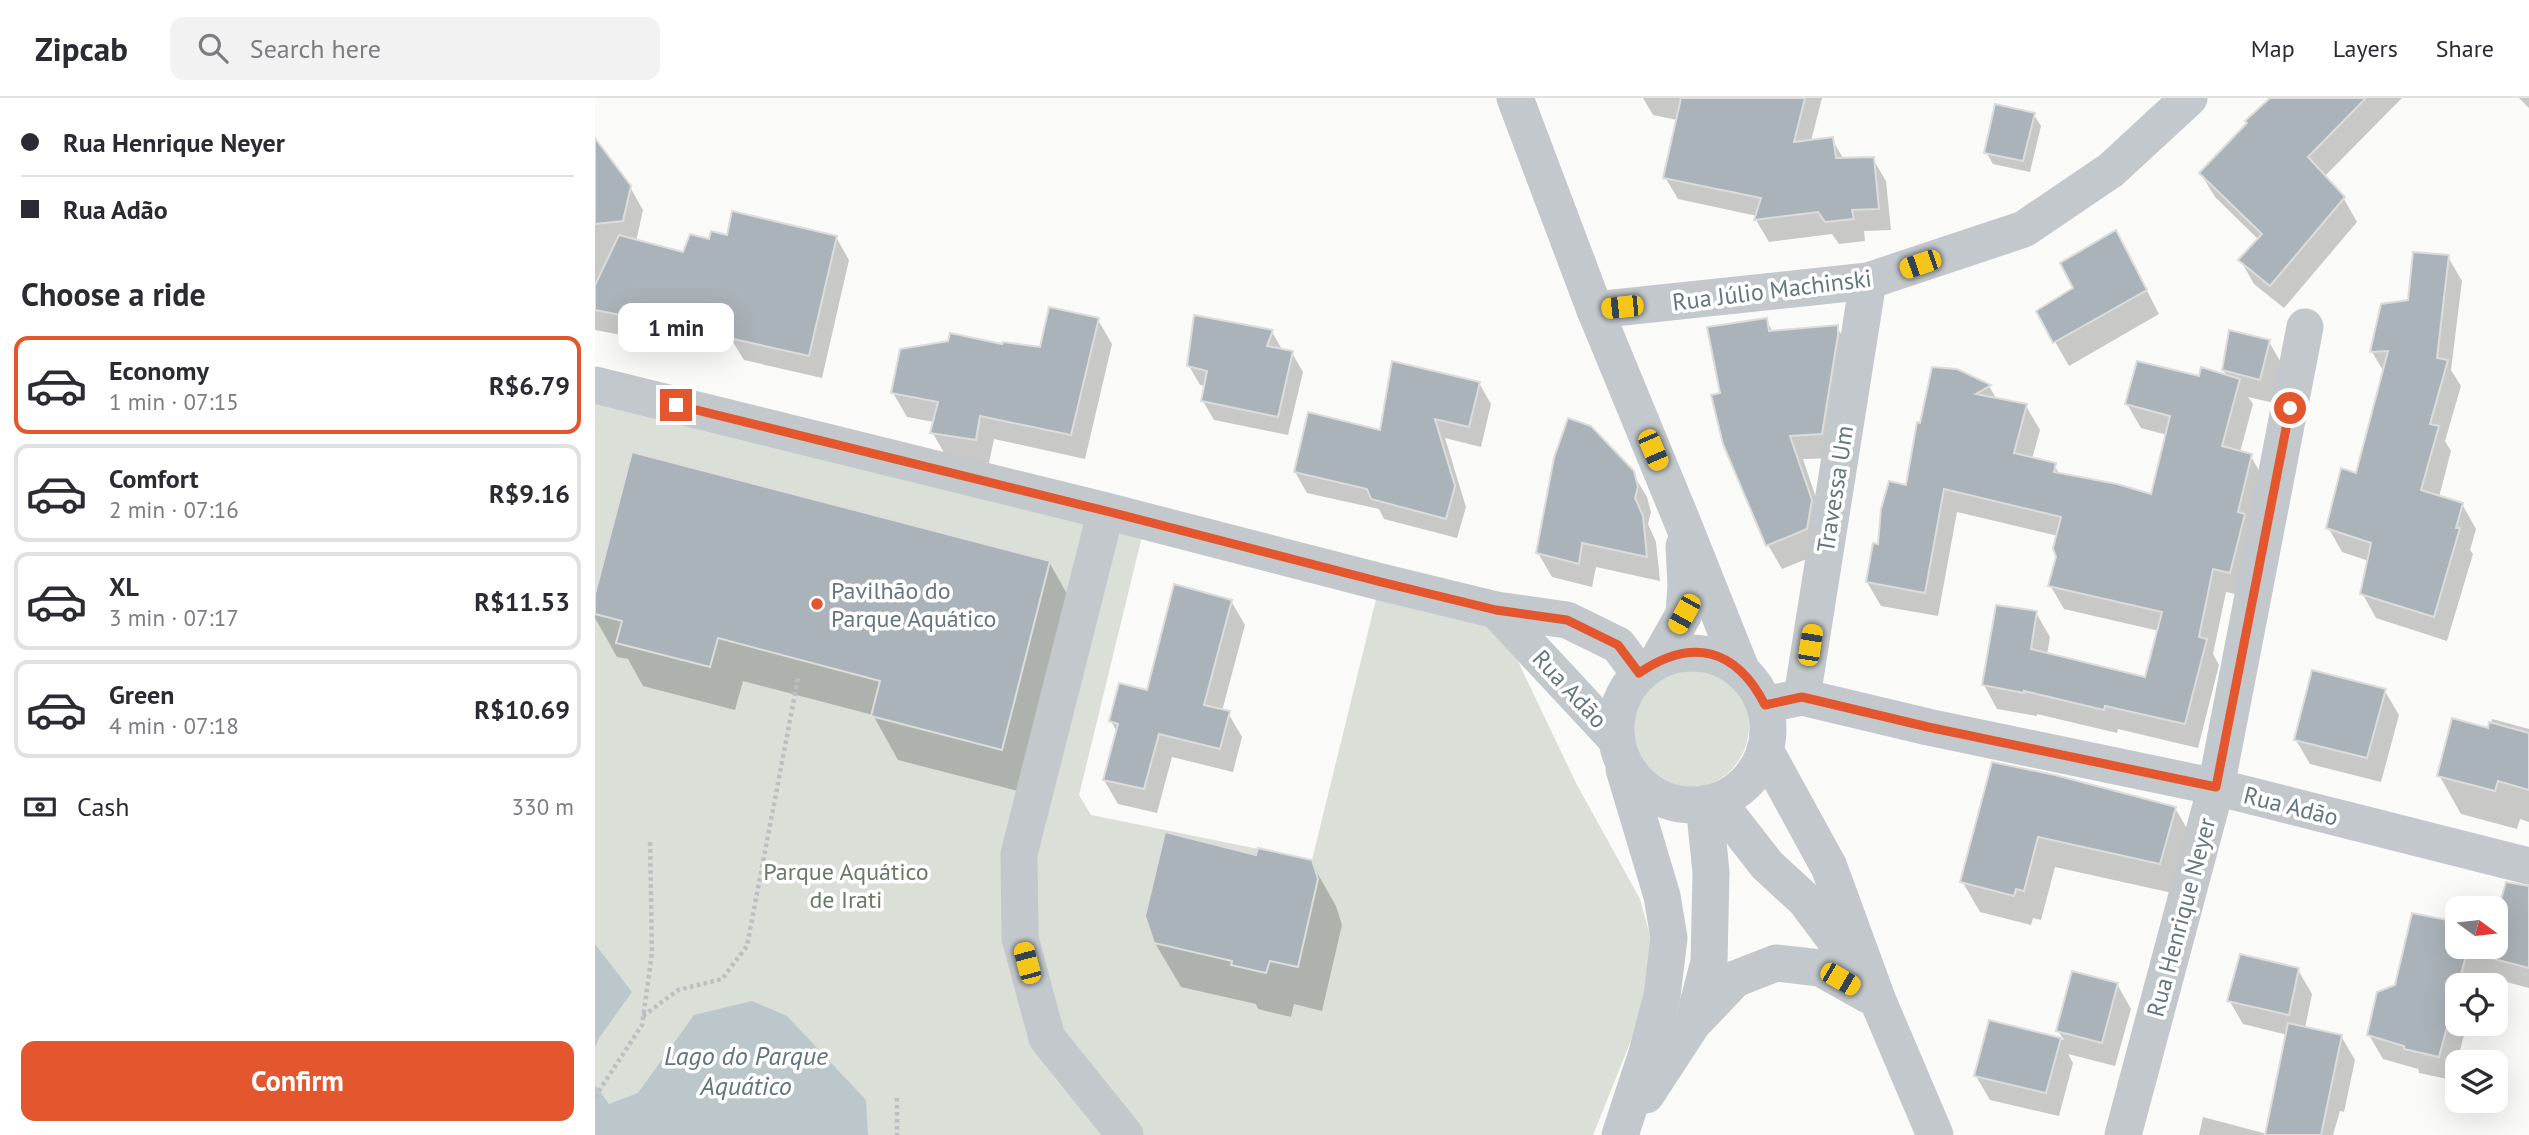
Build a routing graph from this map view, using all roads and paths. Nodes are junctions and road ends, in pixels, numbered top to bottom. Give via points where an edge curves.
1 (1515, 98) edge
2 (2189, 98) edge
3 (1868, 282) junction
4 (1595, 310) junction
5 (2305, 327) dead end
6 (595, 385) edge
7 (1106, 511) junction
8 (1682, 521) junction
9 (1496, 610) junction
10 (1649, 666) junction
11 (1741, 669) junction
12 (798, 678) dead end
13 (1802, 697) junction
14 (1765, 705) junction
15 (1618, 749) junction
16 (1765, 750) junction
17 (2216, 787) junction
18 (1711, 803) junction
19 (650, 840) dead end
20 (2529, 866) edge
21 (1878, 1001) junction
22 (643, 1016) junction
23 (1693, 1023) junction
24 (595, 1097) edge
25 (897, 1098) dead end
26 (897, 1135) edge
27 (1125, 1135) edge
28 (1620, 1135) edge
29 (1935, 1135) edge
30 (2123, 1135) edge

1 - 4 street
2 - 3 street, Rua Júlio Machinski via 2111,170 2024,229
3 - 4 street, Rua Júlio Machinski
3 - 13 street, Travessa Um
4 - 8 street
5 - 17 street, Rua Henrique Neyer
6 - 7 street, Rua Adão
7 - 9 street, Rua Adão
7 - 27 street via 1019,854 1020,938 1047,1038
8 - 10 street via 1684,614
8 - 11 street
9 - 10 street, Rua Adão via 1567,620
9 - 15 street, Rua Adão
10 - 11 street via 1679,653 1701,652
10 - 15 street via 1624,692 1616,714
11 - 14 street
12 - 22 path via 747,946 722,979 678,990
13 - 14 street, Rua Adão
13 - 17 street, Rua Adão
14 - 16 street via 1769,727
15 - 18 street via 1632,778 1647,792 1665,802
15 - 28 street via 1662,896 1669,938 1662,996
16 - 18 street via 1756,771 1741,788
16 - 21 street via 1829,867
17 - 20 street, Rua Adão
17 - 30 street, Rua Henrique Neyer
18 - 21 street via 1805,900
18 - 23 street via 1709,962
19 - 22 path via 652,953
21 - 23 street via 1820,968 1776,963 1735,979
21 - 29 street
22 - 24 path via 642,1025
23 - 28 street
25 - 26 path

